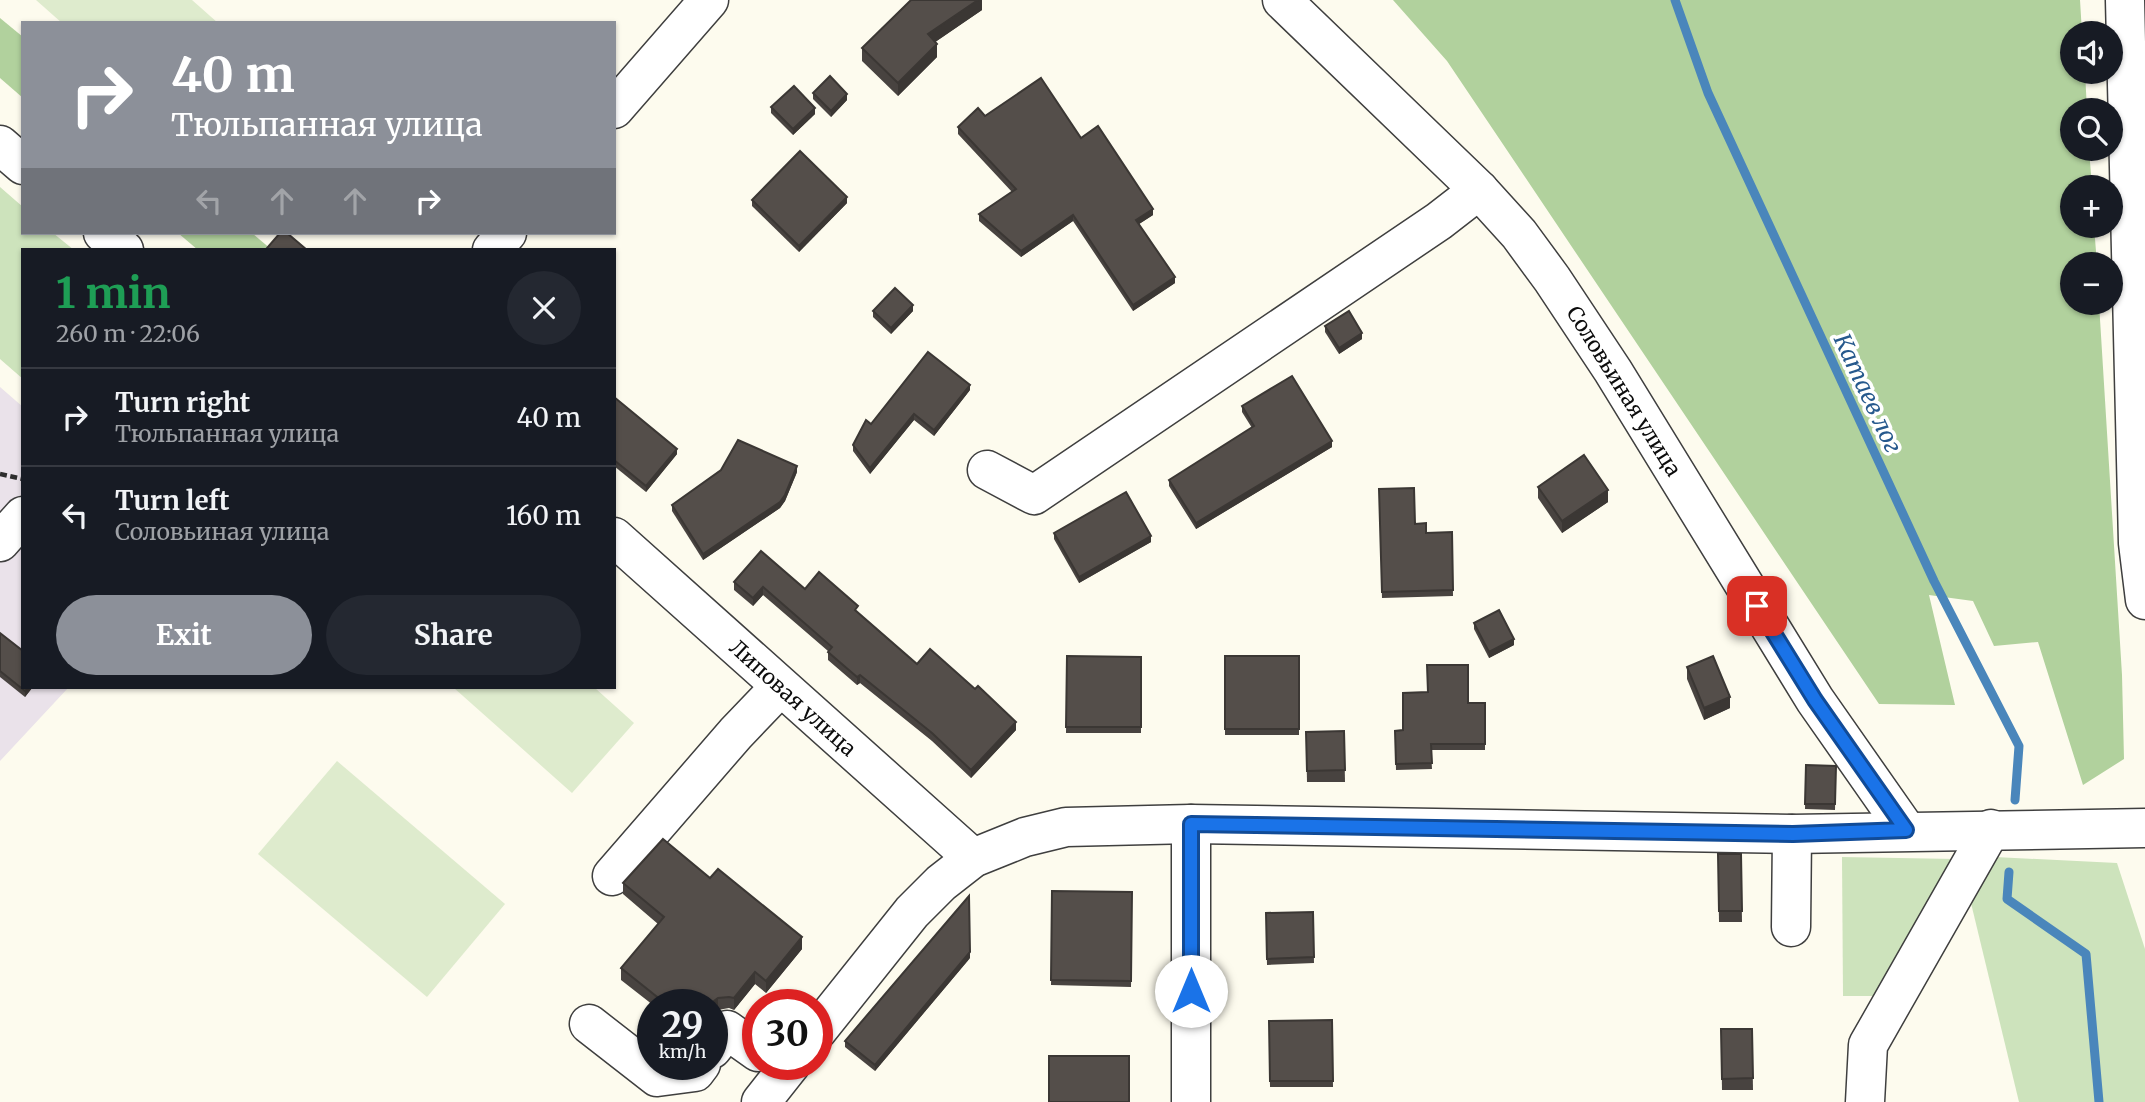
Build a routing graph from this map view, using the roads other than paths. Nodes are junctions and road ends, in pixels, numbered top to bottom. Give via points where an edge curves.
1 (709, 0) edge
2 (1282, 0) edge
3 (2125, 0) edge
4 (616, 107) edge
5 (0, 145) edge
6 (21, 163) edge
7 (1479, 190) junction
8 (105, 235) edge
9 (122, 248) edge
10 (987, 470) dead end
11 (21, 518) edge
12 (616, 539) edge
13 (0, 542) edge
14 (2145, 600) edge
15 (780, 687) junction
16 (1191, 824) junction
17 (2145, 828) edge
18 (1991, 829) junction
19 (1906, 830) junction
20 (1793, 834) junction
21 (973, 858) junction
22 (612, 876) dead end
23 (1791, 927) dead end
24 (833, 1011) edge
25 (589, 1024) dead end
26 (637, 1061) edge
27 (769, 1080) edge
28 (761, 1102) edge
29 (1191, 1102) edge
30 (1865, 1102) edge

1 - 4 street
2 - 7 street, Соловьиная улица
3 - 14 street via 2138,543
5 - 6 street
7 - 10 street via 1034,495
7 - 19 street, Соловьиная улица via 1552,279 1815,700
8 - 9 street
11 - 13 street
12 - 15 street, Липовая улица
15 - 21 street, Липовая улица
15 - 22 street
16 - 20 street
16 - 21 street via 1066,827 1025,836
16 - 29 street
17 - 18 street
18 - 19 street
18 - 30 street via 1868,1045
19 - 20 street
20 - 23 street
21 - 24 street via 912,912
25 - 26 street
27 - 28 street

